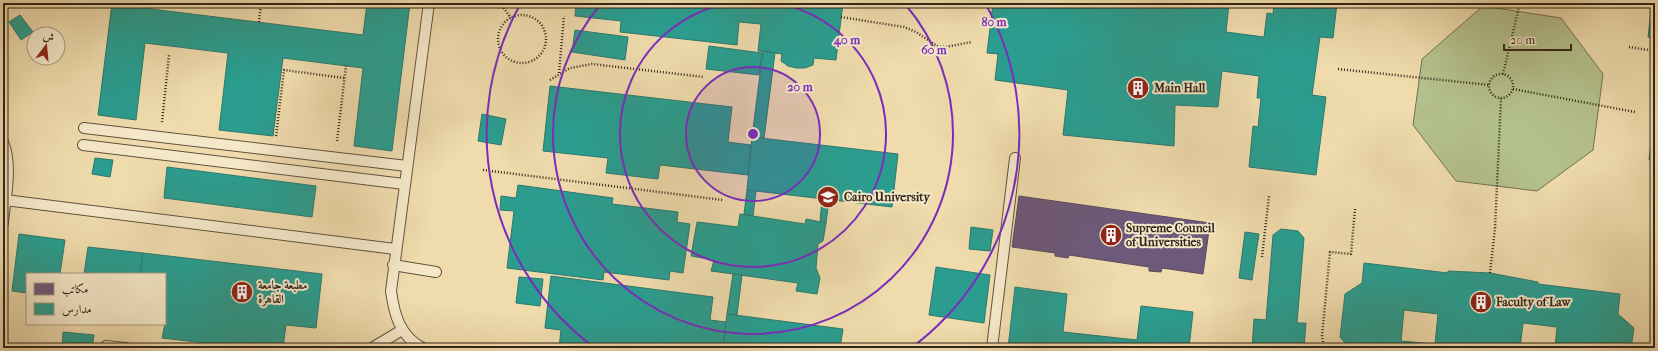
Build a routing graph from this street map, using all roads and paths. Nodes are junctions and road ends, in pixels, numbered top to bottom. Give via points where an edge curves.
1 (12, 3) edge
2 (261, 3) edge
3 (429, 3) edge
4 (500, 3) edge
5 (1520, 3) edge
6 (3, 6) edge
7 (564, 16) dead end
8 (841, 17) dead end
9 (511, 18) junction
10 (259, 22) dead end
11 (972, 42) dead end
12 (1629, 47) dead end
13 (1655, 51) edge
14 (169, 54) dead end
15 (346, 66) dead end
16 (1338, 69) dead end
17 (559, 73) junction
18 (1503, 74) junction
19 (704, 77) dead end
20 (344, 78) junction
21 (550, 80) dead end
22 (1489, 85) junction
23 (1513, 89) junction
24 (1501, 98) junction
25 (1635, 112) dead end
26 (84, 128) dead end
27 (160, 136) junction
28 (3, 142) edge
29 (83, 145) dead end
30 (275, 150) junction
31 (334, 157) junction
32 (1015, 158) dead end
33 (407, 166) junction
34 (483, 170) dead end
35 (404, 184) junction
36 (1269, 196) dead end
37 (5, 200) junction
38 (723, 200) dead end
39 (1355, 209) dead end
40 (3, 223) edge
41 (395, 249) junction
42 (1262, 257) dead end
43 (393, 265) junction
44 (436, 272) dead end
45 (1490, 273) dead end
46 (402, 330) junction
47 (106, 346) dead end
48 (126, 348) edge
49 (372, 348) edge
50 (423, 348) edge
51 (992, 348) edge
52 (1324, 348) edge

1 - 6 path
2 - 10 path
3 - 33 lane
4 - 9 path
5 - 18 path
7 - 17 path
8 - 11 path via 904,27 937,46
9 - 9 path via 500,30 500,46 510,59 517,62 534,59 540,54 545,43 545,31 535,18 527,15
12 - 13 path
14 - 27 path
15 - 20 path
16 - 22 path
17 - 19 path via 592,64
17 - 21 path
18 - 22 path via 1494,77
18 - 23 path via 1511,79
20 - 30 path via 284,70
20 - 31 path
22 - 24 path via 1492,94
23 - 24 path via 1509,96
23 - 25 path
24 - 45 path via 1495,228
26 - 27 lane
27 - 30 lane
28 - 37 lane via 8,167
29 - 35 lane
30 - 31 lane
31 - 33 lane
32 - 51 lane
33 - 35 lane
34 - 38 path
35 - 41 lane
36 - 42 path
37 - 40 lane
37 - 41 lane
39 - 52 path via 1351,254 1330,252 1322,336
41 - 43 lane
43 - 44 lane
43 - 46 lane via 393,311
46 - 49 lane
46 - 50 lane via 416,345
47 - 48 lane

